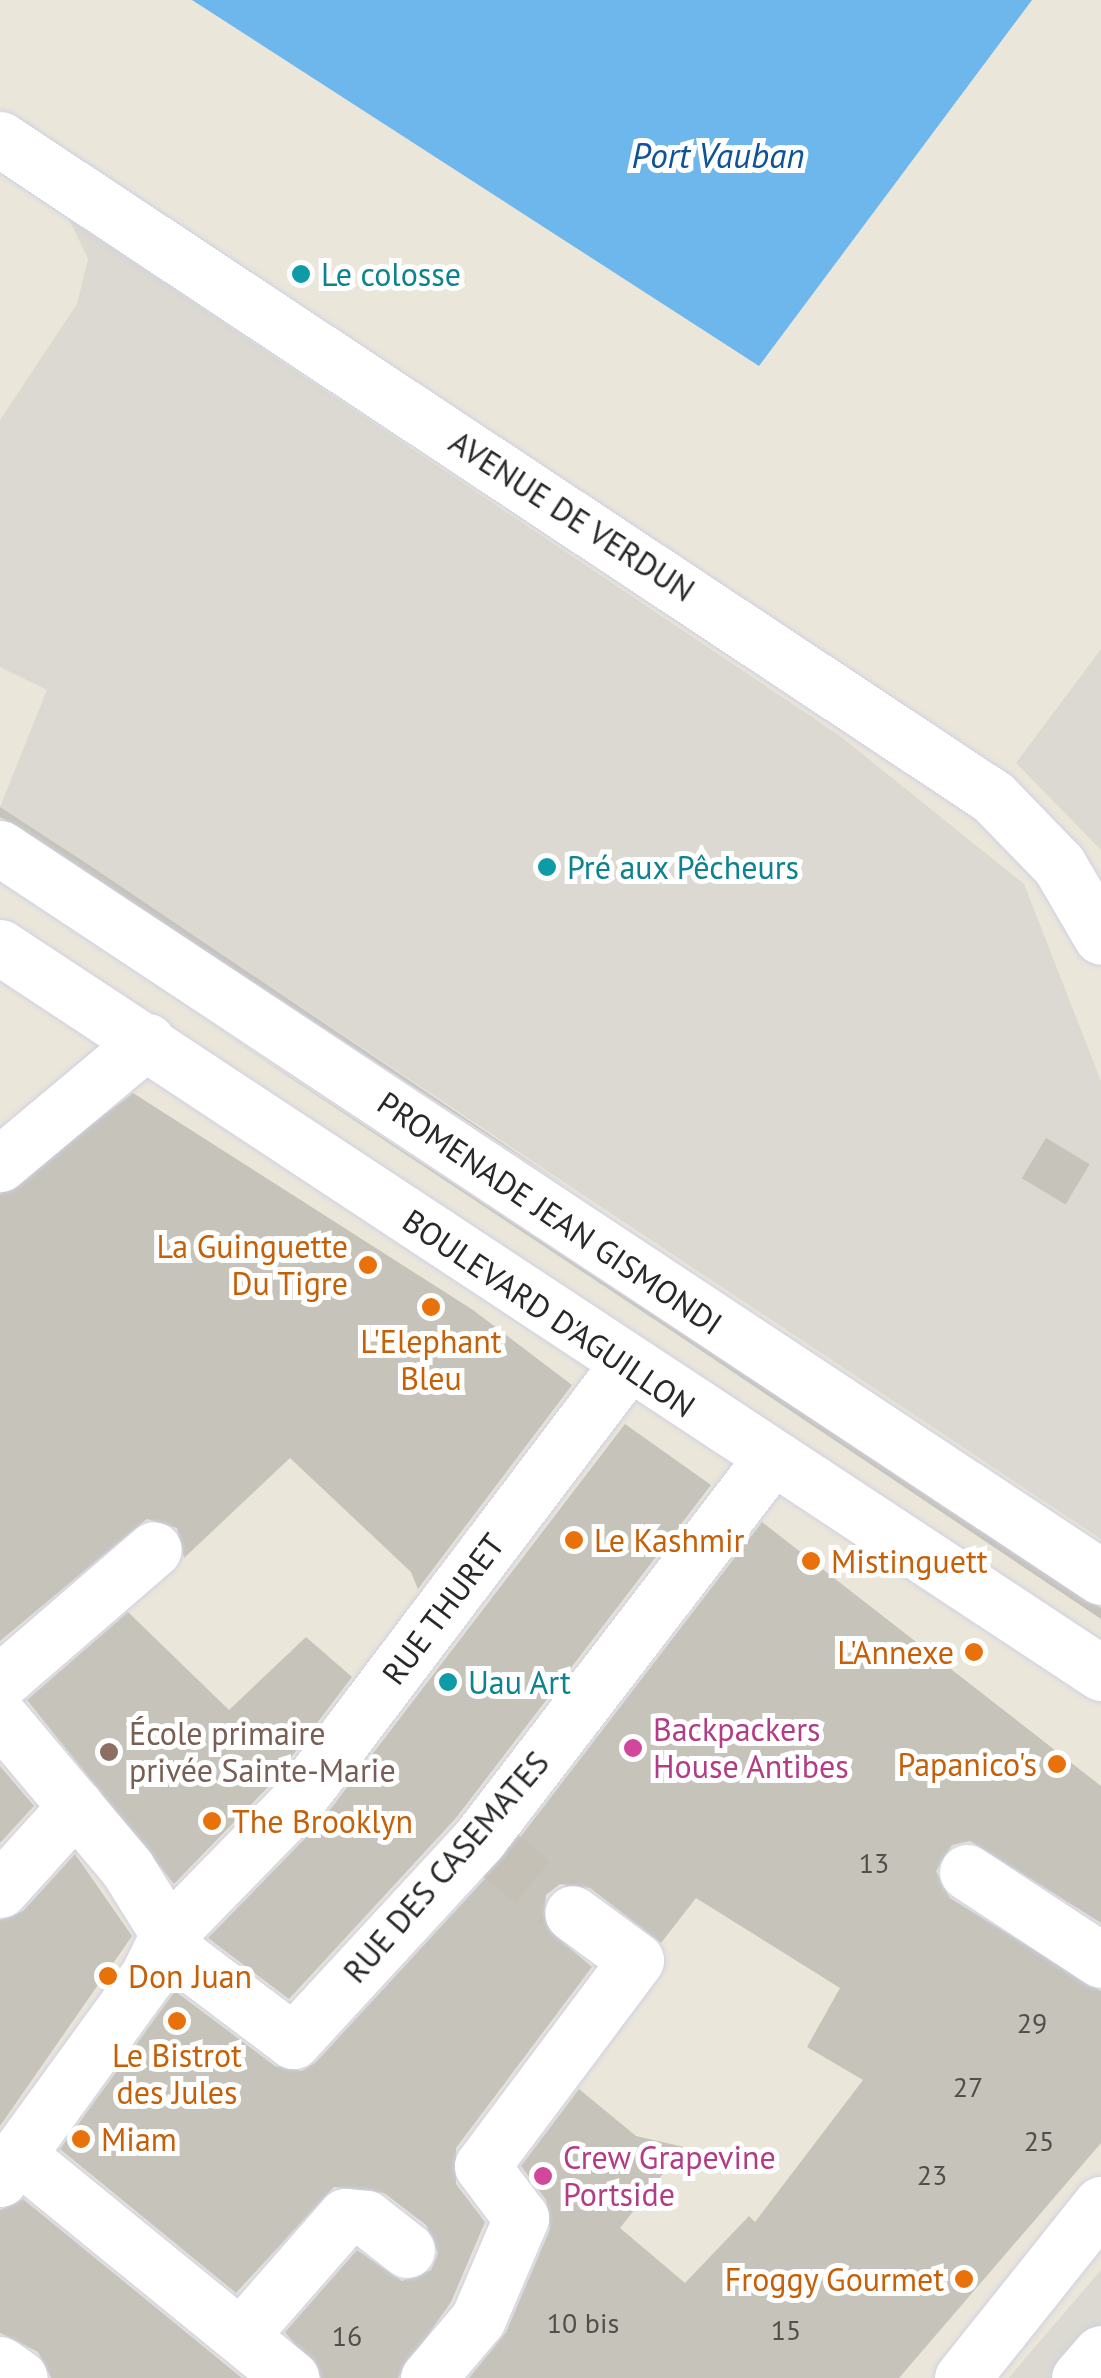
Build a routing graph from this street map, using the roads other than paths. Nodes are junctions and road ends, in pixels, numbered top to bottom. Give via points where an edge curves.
1 (0, 139) edge
2 (0, 848) edge
3 (1101, 937) edge
4 (0, 947) edge
5 (148, 1041) junction
6 (0, 1164) edge
7 (626, 1366) junction
8 (768, 1462) junction
9 (154, 1550) dead end
10 (1101, 1577) edge
11 (1101, 1674) edge
12 (0, 1682) edge
13 (0, 1717) edge
14 (76, 1806) junction
15 (967, 1872) dead end
16 (0, 1890) edge
17 (572, 1914) tunnel mouth
18 (168, 1934) junction
19 (1101, 1960) edge
20 (9, 2167) edge
21 (1101, 2204) edge
22 (407, 2250) dead end
23 (241, 2336) junction
24 (1101, 2353) edge
25 (0, 2364) edge
26 (20, 2378) edge
27 (291, 2378) edge
28 (428, 2378) edge
29 (962, 2378) edge
30 (1079, 2378) edge

1 - 3 street, AVENUE DE VERDUN via 993,797 1059,865
2 - 10 street, PROMENADE JEAN GISMONDI
4 - 5 street, BOULEVARD D'AGUILLON
5 - 6 street
5 - 7 street, BOULEVARD D'AGUILLON
7 - 8 street, BOULEVARD D'AGUILLON
7 - 18 street, RUE THURET via 294,1805
8 - 11 street, BOULEVARD D'AGUILLON
8 - 18 street, RUE DES CASEMATES via 486,1842 293,2041 182,1958
9 - 12 street
13 - 14 street
14 - 16 street
14 - 18 street
15 - 19 street
17 - 28 street via 636,1960 596,2024 482,2166 521,2218 478,2319
18 - 20 street, RUE THURET
20 - 23 street
21 - 29 street
22 - 23 street via 366,2218 346,2216
23 - 27 street
24 - 30 street
25 - 26 street

